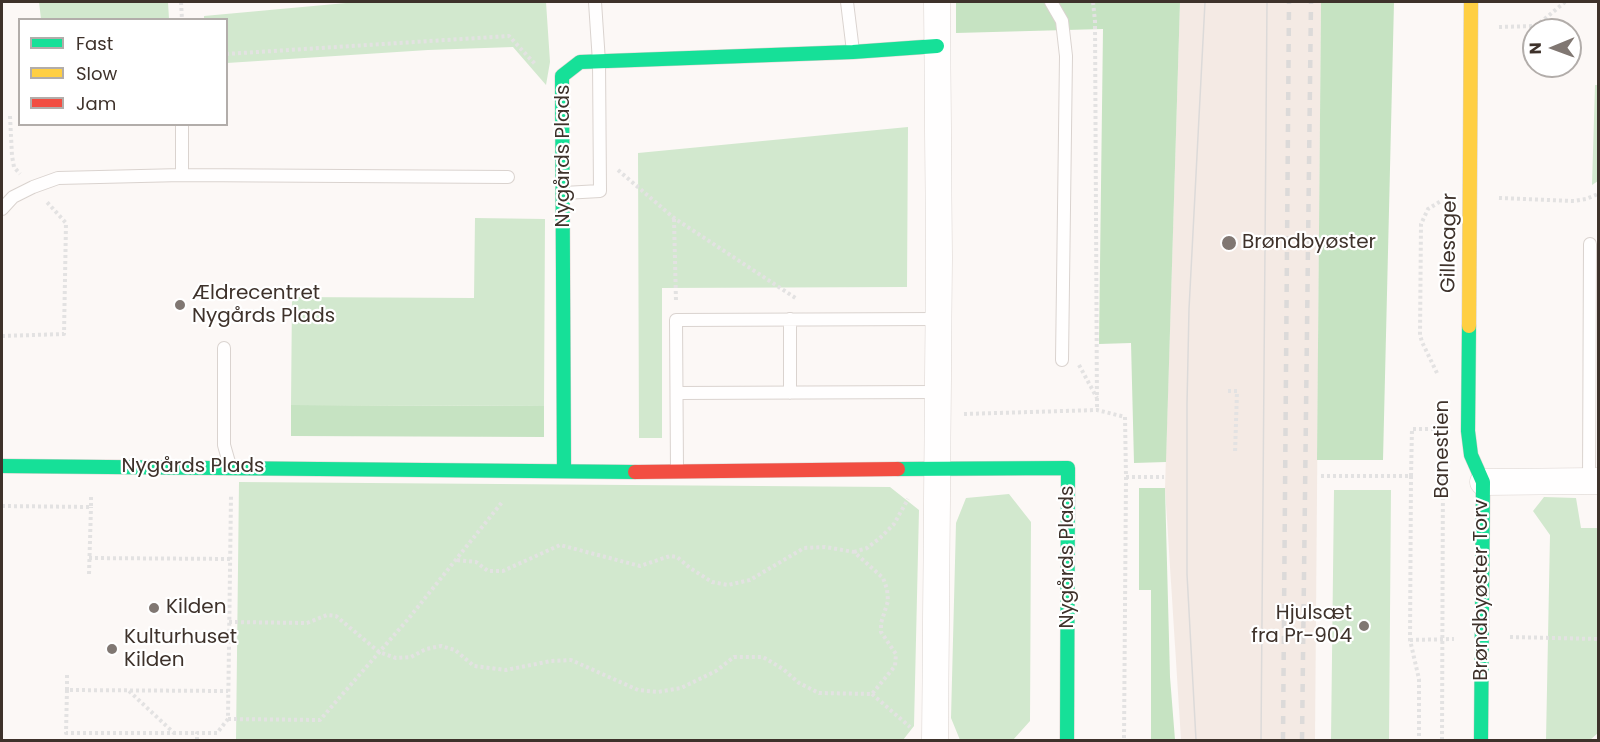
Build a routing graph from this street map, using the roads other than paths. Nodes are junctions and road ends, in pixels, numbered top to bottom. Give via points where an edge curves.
1 (595, 2) edge
2 (847, 2) edge
3 (937, 2) edge
4 (1051, 2) edge
5 (1471, 2) edge
6 (937, 46) junction
7 (853, 52) junction
8 (599, 62) junction
9 (182, 126) edge
10 (182, 175) junction
11 (508, 177) dead end
12 (563, 193) junction
13 (2, 209) edge
14 (1590, 244) dead end
15 (937, 319) junction
16 (790, 320) junction
17 (224, 348) dead end
18 (1062, 360) road end
19 (937, 392) junction
20 (677, 393) junction
21 (790, 393) junction
22 (2, 466) edge
23 (231, 467) junction
24 (936, 470) junction
25 (564, 471) junction
26 (677, 472) junction
27 (1594, 481) edge
28 (1483, 482) junction
29 (935, 736) edge
30 (1067, 741) edge
31 (1481, 741) edge

1 - 8 lane
2 - 7 lane
3 - 6 street
4 - 18 lane via 1062,21 1066,56
5 - 28 street, Gillesager via 1468,431 1471,455
6 - 7 street, Nygårds Plads
6 - 15 street
7 - 8 street, Nygårds Plads
8 - 12 street, Nygårds Plads via 579,62 562,76
8 - 12 lane via 600,191
9 - 10 lane
10 - 11 lane
10 - 13 lane via 58,178 13,197
12 - 25 street, Nygårds Plads
14 - 27 lane
15 - 16 lane
15 - 19 street
16 - 20 lane via 676,320
16 - 21 lane
17 - 23 lane via 224,445
19 - 21 lane
19 - 24 street
20 - 21 lane
20 - 26 lane
22 - 23 street, Nygårds Plads
23 - 25 street, Nygårds Plads
24 - 26 street, Nygårds Plads
24 - 29 street
24 - 30 street, Nygårds Plads via 1068,468
25 - 26 street, Nygårds Plads
27 - 28 street, Brøndbyøster Torv
28 - 31 street, Brøndbyøster Torv

